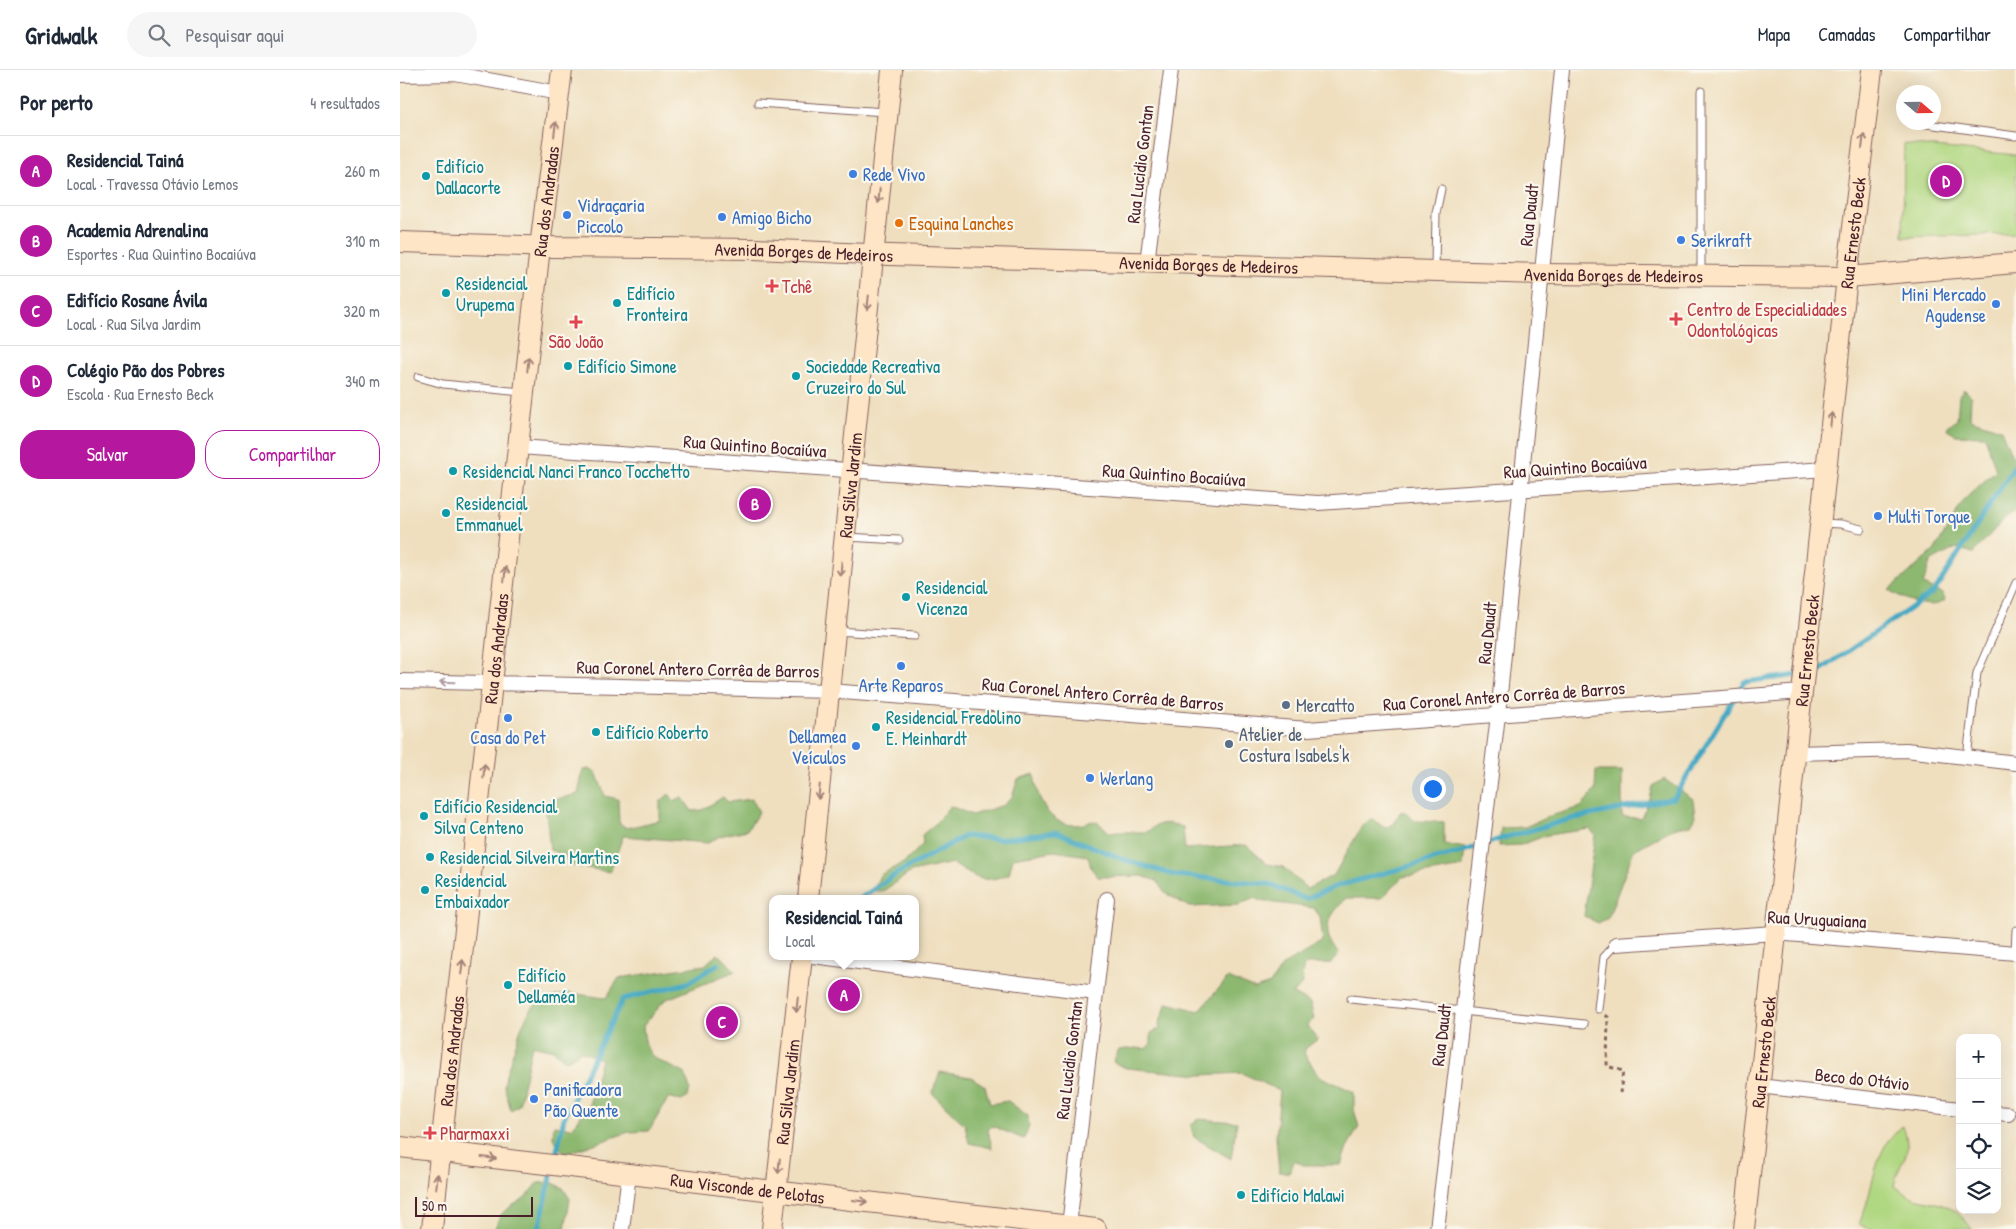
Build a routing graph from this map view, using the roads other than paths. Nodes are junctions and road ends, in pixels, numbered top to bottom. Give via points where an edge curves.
1 (562, 70) edge
2 (892, 70) edge
3 (1171, 70) edge
4 (1562, 70) edge
5 (1872, 70) edge
6 (400, 75) edge
7 (1702, 91) dead end
8 (559, 93) junction
9 (758, 103) dead end
10 (888, 113) junction
11 (1941, 126) edge
12 (2016, 136) edge
13 (1441, 188) dead end
14 (400, 242) edge
15 (540, 247) junction
16 (873, 254) junction
17 (1147, 263) junction
18 (2016, 263) edge
19 (1435, 271) junction
20 (1542, 274) junction
21 (1701, 275) junction
22 (1847, 276) junction
23 (418, 377) dead end
24 (525, 392) junction
25 (519, 447) junction
26 (1826, 469) junction
27 (850, 472) junction
28 (1520, 490) junction
29 (1820, 523) junction
30 (1861, 529) dead end
31 (844, 537) junction
32 (899, 540) dead end
33 (2016, 583) edge
34 (836, 631) junction
35 (916, 636) dead end
36 (400, 681) edge
37 (493, 684) junction
38 (830, 691) junction
39 (1802, 692) junction
40 (1498, 715) junction
41 (1795, 752) junction
42 (1967, 757) junction
43 (2016, 763) edge
44 (808, 895) edge
45 (1107, 899) dead end
46 (2016, 930) edge
47 (1775, 933) junction
48 (1616, 944) joint
49 (2015, 953) edge
50 (802, 960) edge
51 (844, 960) edge
52 (1096, 993) junction
53 (1351, 999) dead end
54 (1598, 1009) road end
55 (1463, 1011) junction
56 (1584, 1024) dead end
57 (1759, 1086) junction
58 (1956, 1109) edge
59 (400, 1147) edge
60 (441, 1152) junction
61 (629, 1174) junction
62 (776, 1192) junction
63 (1069, 1226) junction
64 (432, 1229) edge
65 (622, 1229) edge
66 (772, 1229) edge
67 (1096, 1229) edge
68 (1437, 1229) edge
69 (1744, 1229) edge

1 - 8 street, Rua dos Andradas
2 - 10 street, Rua Silva Jardim
3 - 17 street, Rua Lucidio Gontan
4 - 20 street, Rua Daudt
22 -> 5 street, Rua Ernesto Beck
6 - 8 street via 455,74
7 - 21 lane
15 -> 8 street, Rua dos Andradas
9 - 10 lane
10 -> 16 street, Rua Silva Jardim
11 - 12 lane
13 - 19 lane via 1436,213
14 - 15 street, Avenida Borges de Medeiros
15 - 16 street, Avenida Borges de Medeiros via 755,249
24 -> 15 street, Rua dos Andradas
16 - 17 street, Avenida Borges de Medeiros
16 -> 27 street, Rua Silva Jardim
17 - 19 street, Avenida Borges de Medeiros
18 - 22 street, Avenida Borges de Medeiros
19 - 20 street, Avenida Borges de Medeiros
20 - 21 street, Avenida Borges de Medeiros
20 - 28 street, Rua Daudt
21 - 22 street, Avenida Borges de Medeiros
26 -> 22 street, Rua Ernesto Beck
23 - 24 lane via 444,384
24 - 25 street, Rua dos Andradas
25 - 27 street, Rua Quintino Bocaiúva
37 -> 25 street, Rua dos Andradas
26 - 28 street, Rua Quintino Bocaiúva
26 - 29 street, Rua Ernesto Beck
27 - 28 street, Rua Quintino Bocaiúva via 1318,503
27 - 31 street, Rua Silva Jardim
28 - 40 street, Rua Daudt
29 - 30 lane
29 - 39 street, Rua Ernesto Beck
31 - 32 lane
31 -> 34 street, Rua Silva Jardim
33 - 42 lane via 1977,672
34 - 35 lane
34 - 38 street, Rua Silva Jardim
37 -> 36 street, Rua Coronel Antero Corrêa de Barros
37 - 38 street, Rua Coronel Antero Corrêa de Barros
60 -> 37 street, Rua dos Andradas
38 - 40 street, Rua Coronel Antero Corrêa de Barros via 1308,729
38 -> 44 street, Rua Silva Jardim
39 - 40 street, Rua Coronel Antero Corrêa de Barros
39 - 41 street, Rua Ernesto Beck
40 - 55 street, Rua Daudt
41 - 42 street via 1906,750
41 - 47 street, Rua Ernesto Beck
42 - 43 street
45 - 52 street, Rua Lucidio Gontan
46 - 49 lane
47 - 48 street, Rua Uruguaiana
47 - 49 street, Rua Uruguaiana
47 - 57 street, Rua Ernesto Beck
48 - 54 lane via 1604,957
50 -> 62 street, Rua Silva Jardim
51 - 52 street
52 - 63 street, Rua Lucidio Gontan
53 - 55 lane
55 - 56 lane
55 - 68 street, Rua Daudt
57 - 58 street, Beco do Otávio
57 - 69 street, Rua Ernesto Beck
59 - 60 street, Rua Visconde de Pelotas
60 -> 61 street, Rua Visconde de Pelotas
64 -> 60 street, Rua dos Andradas
61 - 62 street, Rua Visconde de Pelotas
61 - 65 street
62 -> 63 street, Rua Visconde de Pelotas
62 - 66 street, Rua Silva Jardim
63 - 67 street, Rua Visconde de Pelotas

